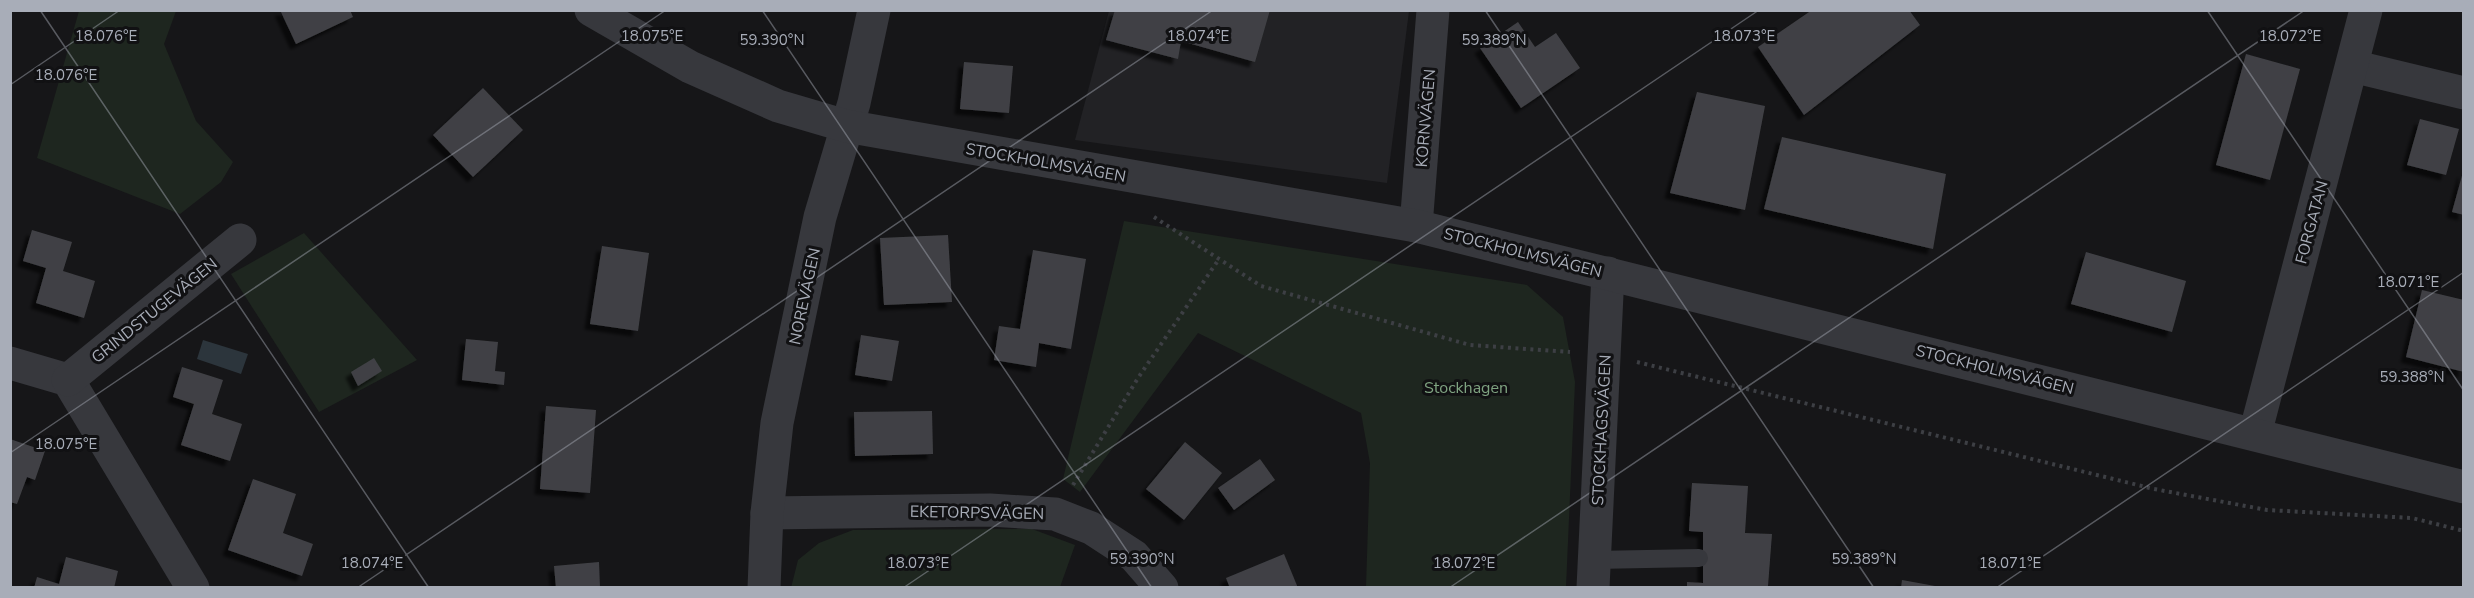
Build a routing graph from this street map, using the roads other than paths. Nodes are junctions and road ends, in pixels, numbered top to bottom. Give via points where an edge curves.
1 (591, 10) edge
2 (874, 10) edge
3 (1433, 10) edge
4 (2366, 10) edge
5 (2352, 66) junction
6 (2463, 93) edge
7 (846, 126) junction
8 (1416, 226) junction
9 (240, 240) dead end
10 (1608, 273) junction
11 (10, 363) edge
12 (68, 380) junction
13 (2255, 434) junction
14 (2463, 488) edge
15 (767, 513) junction
16 (1699, 558) dead end
17 (1593, 574) edge
18 (193, 588) edge
19 (764, 588) edge
20 (1162, 588) edge

1 - 7 street, STOCKHOLMSVÄGEN via 690,68 778,106
2 - 7 street, NOREVÄGEN
3 - 8 street, KORNVÄGEN
4 - 5 street, FORGATAN
5 - 6 street
5 - 13 street, FORGATAN
7 - 8 street, STOCKHOLMSVÄGEN
7 - 15 street, NOREVÄGEN via 820,217 777,423
8 - 10 street, STOCKHOLMSVÄGEN
9 - 12 street, GRINDSTUGEVÄGEN
10 - 13 street, STOCKHOLMSVÄGEN
10 - 17 street, STOCKHAGSVÄGEN
11 - 12 street
12 - 18 street
13 - 14 street, STOCKHOLMSVÄGEN
15 - 19 street, NOREVÄGEN
15 - 20 street, EKETORPSVÄGEN via 990,510 1055,514 1091,528 1134,556
16 - 17 lane

